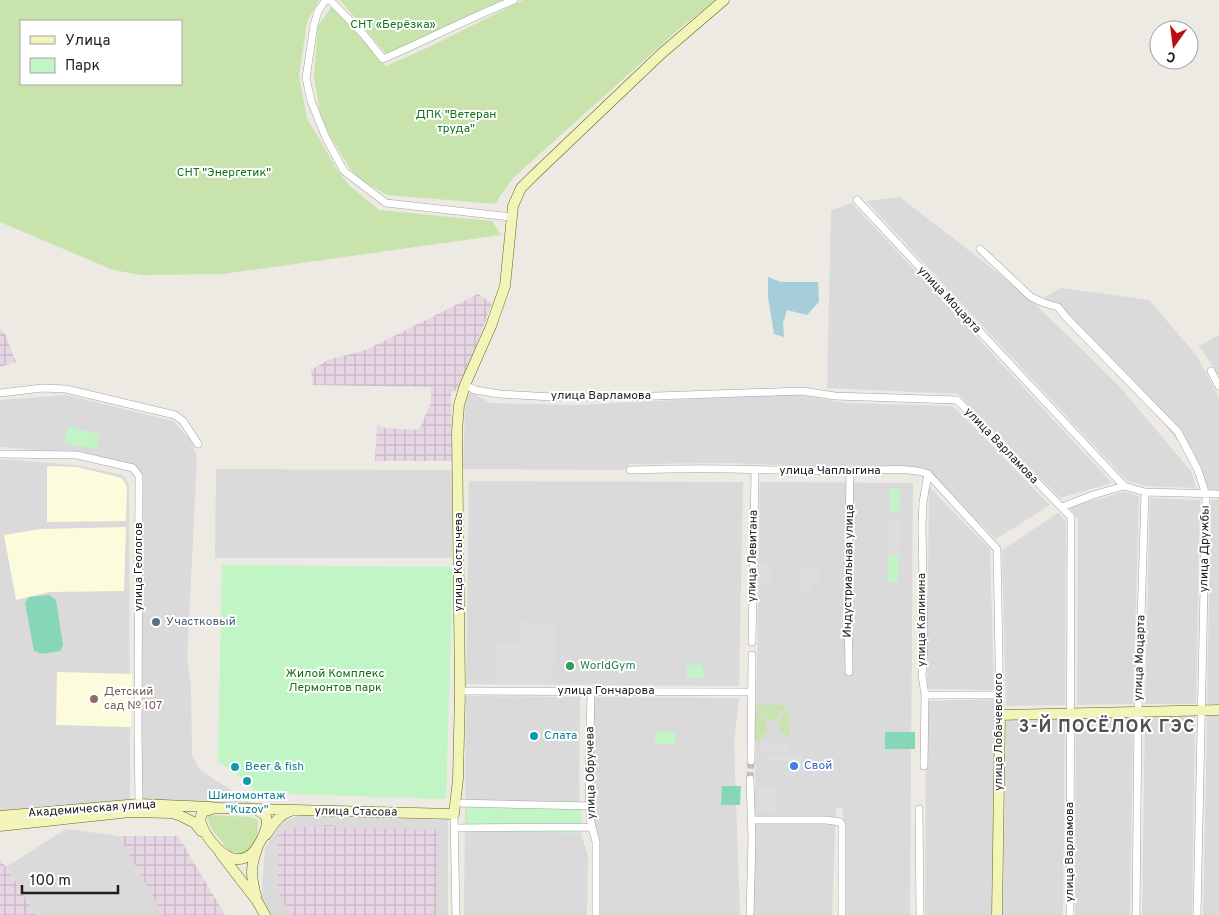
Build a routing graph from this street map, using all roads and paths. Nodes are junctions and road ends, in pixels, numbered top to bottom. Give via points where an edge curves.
1 (326, 0) edge
2 (330, 0) edge
3 (514, 0) edge
4 (724, 0) edge
5 (857, 200) dead end
6 (511, 217) junction
7 (980, 249) dead end
8 (1211, 371) dead end
9 (465, 385) junction
10 (1219, 386) edge
11 (0, 393) edge
12 (198, 444) dead end
13 (0, 454) edge
14 (630, 470) dead end
15 (755, 471) junction
16 (850, 471) junction
17 (928, 474) junction
18 (1124, 486) junction
19 (1145, 492) junction
20 (1219, 494) edge
21 (1206, 495) junction
22 (1062, 507) junction
23 (752, 642) dead end
24 (752, 655) dead end
25 (849, 672) dead end
26 (460, 690) junction
27 (591, 691) junction
28 (752, 692) junction
29 (925, 695) junction
30 (1000, 696) junction
31 (1202, 710) junction
32 (1219, 710) edge
33 (1138, 712) junction
34 (1070, 713) junction
35 (1000, 715) junction
36 (751, 761) tunnel mouth
37 (924, 766) dead end
38 (750, 779) tunnel mouth
39 (456, 803) junction
40 (139, 804) junction
41 (590, 806) junction
42 (215, 808) junction
43 (919, 809) dead end
44 (257, 810) junction
45 (297, 810) junction
46 (454, 814) junction
47 (0, 816) edge
48 (751, 820) junction
49 (0, 826) edge
50 (592, 827) junction
51 (455, 828) junction
52 (209, 839) junction
53 (259, 846) junction
54 (258, 901) junction
55 (265, 915) edge
56 (456, 915) edge
57 (596, 915) edge
58 (750, 915) edge
59 (842, 915) edge
60 (920, 915) edge
61 (997, 915) edge
62 (1070, 915) edge
63 (1136, 915) edge
64 (1198, 915) edge

1 - 6 street via 314,25 306,78 311,101 326,138 344,171 386,203
2 - 3 street via 383,59
4 - 6 street, улица Костычева via 661,54 532,177 519,193
5 - 18 street, улица Моцарта
6 - 9 street, улица Костычева via 505,286
7 - 21 street, улица Дружбы via 1031,297 1058,307 1178,432 1198,470
8 - 10 street
9 - 22 street, улица Варламова via 492,393 553,397 802,391 835,396 956,400
9 - 26 street, улица Костычева via 459,405 457,432
11 - 12 street via 66,389 175,415 183,421
13 - 40 street, улица Геологов via 77,455 134,468 139,476
14 - 15 street, улица Чаплыгина
15 - 16 street, улица Чаплыгина
15 - 23 street, улица Левитана
16 - 17 street, улица Чаплыгина via 919,470
16 - 25 street, Индустриальная улица
17 - 29 street, улица Калинина via 922,526 922,676
17 - 30 street, улица Лобачевского via 996,549
18 - 19 street
18 - 22 street
19 - 21 street
19 - 33 street, улица Моцарта
20 - 21 street
21 - 31 street, улица Дружбы
22 - 34 street, улица Варламова via 1071,517
24 - 28 street
26 - 27 street, улица Гончарова
26 - 39 street, улица Костычева
27 - 28 street, улица Гончарова
27 - 41 street, улица Обручева
28 - 36 street
29 - 30 street
29 - 37 street, улица Калинина
30 - 35 street, улица Лобачевского
31 - 32 street
31 - 33 street
31 - 64 street, улица Дружбы
33 - 34 street
33 - 63 street, улица Моцарта
34 - 35 street
34 - 62 street, улица Варламова
35 - 61 street, улица Лобачевского
38 - 48 street
39 - 41 street
39 - 46 street, улица Костычева
40 - 42 street, Академическая улица
40 - 47 street, Академическая улица
41 - 50 street, улица Обручева
42 - 44 street
42 - 52 street via 206,809 200,816
43 - 60 street
44 - 45 street, улица Стасова
44 - 53 street via 267,819
45 - 46 street, улица Стасова
45 - 53 street via 278,817
46 - 51 street, улица Костычева
48 - 58 street
48 - 59 street via 840,822
49 - 52 street via 130,812 171,813 195,823
50 - 51 street
50 - 57 street, улица Обручева via 596,848
51 - 56 street, улица Костычева
52 - 53 street via 220,851 237,858 253,854
52 - 54 street
53 - 54 street via 251,876
54 - 55 street

